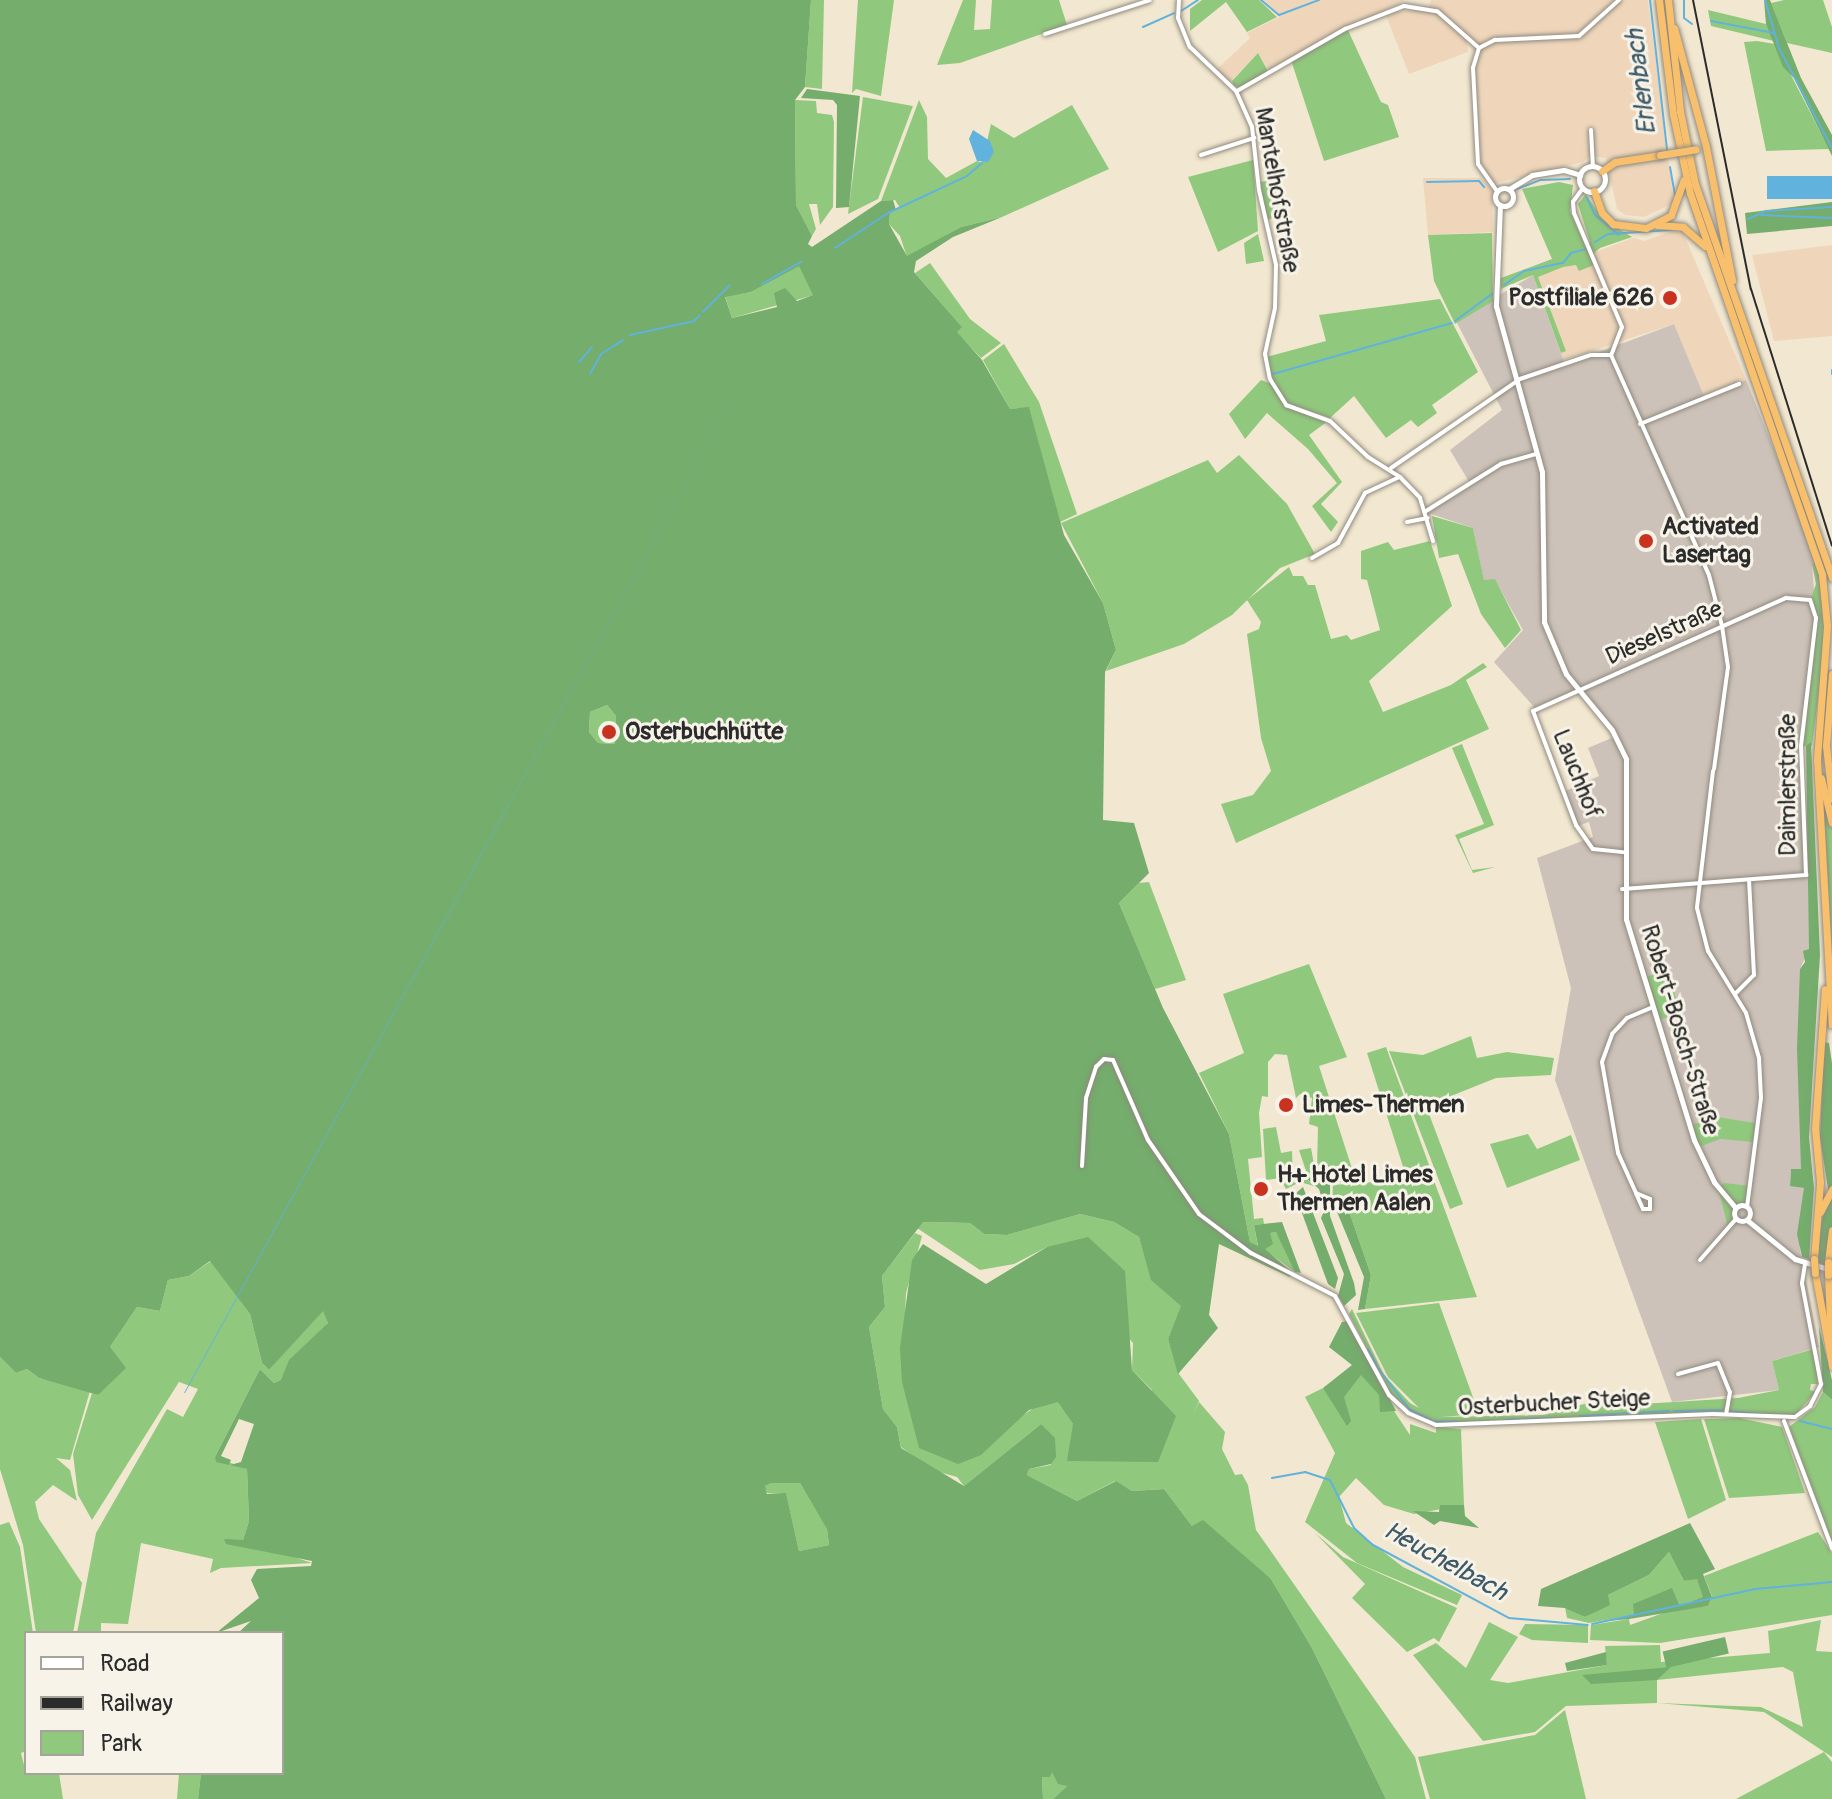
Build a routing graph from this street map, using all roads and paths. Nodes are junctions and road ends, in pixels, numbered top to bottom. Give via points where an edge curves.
1 (1150, 0) edge
2 (1179, 0) edge
3 (1619, 0) edge
4 (1659, 0) edge
5 (1668, 4) edge
6 (1045, 34) dead end
7 (1479, 48) junction
8 (1236, 91) junction
9 (1591, 130) dead end
10 (1254, 138) junction
11 (1706, 147) junction
12 (1201, 155) dead end
13 (1593, 166) junction
14 (1684, 170) junction
15 (1602, 171) junction
16 (1580, 175) junction
17 (1583, 188) junction
18 (1509, 189) junction
19 (1497, 191) junction
20 (1594, 191) junction
21 (1500, 205) junction
22 (1655, 225) junction
23 (1714, 262) junction
24 (1738, 310) junction
25 (1611, 355) junction
26 (1520, 379) junction
27 (1739, 384) dead end
28 (1640, 424) junction
29 (1539, 453) junction
30 (1391, 468) junction
31 (1400, 477) junction
32 (1426, 511) junction
33 (1428, 518) junction
34 (1407, 522) dead end
35 (1433, 541) dead end
36 (1312, 558) dead end
37 (1832, 578) edge
38 (1810, 600) joint
39 (1722, 626) junction
40 (1832, 675) edge
41 (1832, 687) edge
42 (1579, 691) junction
43 (1533, 711) joint
44 (1818, 748) junction
45 (1832, 799) edge
46 (1832, 823) edge
47 (1623, 852) junction
48 (1749, 881) junction
49 (1697, 885) junction
50 (1622, 889) junction
51 (1826, 967) junction
52 (1735, 995) junction
53 (1653, 1007) junction
54 (1832, 1025) edge
55 (1082, 1166) dead end
56 (1832, 1189) edge
57 (1636, 1193) dead end
58 (1747, 1207) junction
59 (1736, 1208) junction
60 (1736, 1219) junction
61 (1747, 1220) junction
62 (1814, 1229) junction
63 (1832, 1230) edge
64 (1700, 1260) dead end
65 (1805, 1264) junction
66 (1830, 1273) edge
67 (1832, 1354) edge
68 (1832, 1366) edge
69 (1678, 1374) dead end
70 (1726, 1414) junction
71 (1784, 1421) junction
72 (1832, 1548) edge

1 - 6 street
2 - 8 street, Mantelhofstraße via 1178,18 1190,47
3 - 7 street via 1579,36 1495,40
4 - 14 highway
5 - 11 highway
5 - 24 highway via 1685,145
7 - 8 street via 1437,11 1404,6 1345,29
7 - 19 street via 1473,68 1478,164
8 - 10 street, Mantelhofstraße
9 - 13 street
10 - 12 street
10 - 30 street, Mantelhofstraße via 1276,265 1266,367 1286,405 1330,421 1368,457
11 - 15 highway, bridge via 1615,162
11 - 24 highway
13 - 15 street
13 - 16 street
14 - 22 highway via 1679,204
14 - 23 highway
15 - 20 street via 1604,182
16 - 17 street
16 - 18 street via 1564,170 1532,175
17 - 20 street
17 - 25 street via 1573,202 1574,213 1622,327
18 - 19 street
18 - 21 street, Robert-Bosch-Straße via 1511,203
19 - 21 street, Robert-Bosch-Straße
20 - 22 highway via 1602,213 1613,224 1633,230
21 - 26 street, Robert-Bosch-Straße via 1496,306
22 - 23 highway via 1688,229
23 - 44 highway via 1819,556 1827,626
24 - 37 highway
25 - 26 street via 1591,355
25 - 28 street
26 - 29 street, Robert-Bosch-Straße
26 - 30 street
27 - 28 street
28 - 39 street via 1709,575
29 - 32 street via 1501,464
29 - 42 street, Robert-Bosch-Straße via 1545,494 1544,622 1550,646
30 - 31 street
31 - 32 street
31 - 36 street via 1365,493 1338,543
32 - 33 street
33 - 34 street
33 - 35 street
38 - 39 street, Dieselstraße via 1786,598
38 - 48 street, Daimlerstraße via 1816,618 1801,746 1806,875
39 - 42 street, Dieselstraße
39 - 49 street via 1728,667
40 - 41 highway
40 - 45 highway via 1826,746
42 - 43 street, Dieselstraße
42 - 47 street, Robert-Bosch-Straße via 1612,730 1626,759
43 - 47 street, Lauchhof via 1567,808 1593,849
44 - 46 highway
44 - 51 highway
47 - 50 street, Robert-Bosch-Straße
48 - 49 street
48 - 52 street via 1754,975
49 - 50 street
49 - 52 street via 1708,951
50 - 53 street, Robert-Bosch-Straße
51 - 54 highway
51 - 62 highway via 1815,1122 1820,1188
52 - 58 street via 1751,1028 1761,1076
53 - 57 street via 1627,1018 1612,1034 1602,1062 1606,1109
53 - 59 street, Robert-Bosch-Straße via 1703,1161
55 - 70 street, Osterbucher Steige via 1086,1098 1096,1067 1104,1059 1113,1060 1148,1140 1199,1214 1251,1253 1335,1296 1389,1395 1427,1422 1455,1427
56 - 62 highway
58 - 59 street
58 - 61 street
59 - 60 street
60 - 61 street
60 - 64 street
61 - 65 street
62 - 68 highway, bridge via 1815,1273
63 - 66 highway, bridge
65 - 66 street
65 - 71 street via 1802,1283 1821,1384 1810,1406
66 - 67 highway
69 - 70 street, Osterbucher Steige via 1718,1363 1730,1392
70 - 71 street, Osterbucher Steige
71 - 72 street

